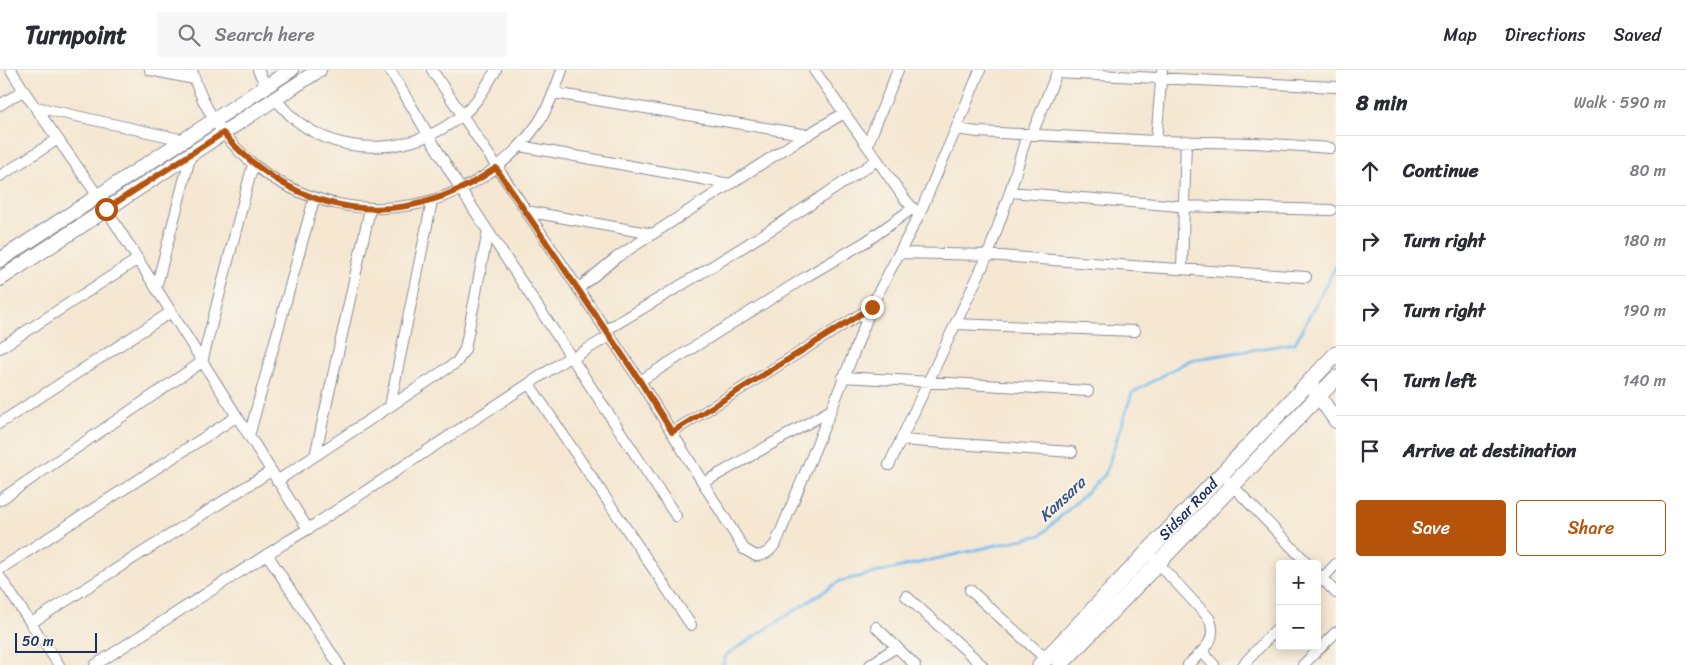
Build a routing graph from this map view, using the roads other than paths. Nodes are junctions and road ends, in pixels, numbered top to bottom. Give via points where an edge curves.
1 (11, 70) edge
2 (150, 70) edge
3 (258, 70) edge
4 (291, 70) edge
5 (320, 70) edge
6 (390, 70) edge
7 (432, 70) edge
8 (496, 70) edge
9 (562, 70) edge
10 (813, 70) edge
11 (980, 70) edge
12 (1057, 71) edge
13 (896, 72) edge
14 (1161, 74) edge
15 (193, 75) edge
16 (266, 86) junction
17 (1336, 87) edge
18 (24, 90) junction
19 (554, 93) junction
20 (276, 99) junction
21 (0, 105) edge
22 (36, 108) junction
23 (844, 113) junction
24 (462, 116) junction
25 (214, 120) junction
26 (956, 130) junction
27 (223, 133) junction
28 (1029, 134) junction
29 (808, 135) junction
30 (430, 136) junction
31 (58, 139) junction
32 (184, 140) junction
33 (1156, 141) junction
34 (1186, 141) junction
35 (520, 146) junction
36 (867, 146) junction
37 (1330, 148) dead end
38 (191, 154) junction
39 (877, 160) junction
40 (253, 164) junction
41 (496, 168) junction
42 (0, 176) edge
43 (730, 184) junction
44 (461, 190) junction
45 (1010, 192) junction
46 (98, 196) junction
47 (314, 198) junction
48 (432, 201) junction
49 (1184, 206) junction
50 (106, 209) junction
51 (370, 209) junction
52 (1330, 210) dead end
53 (526, 211) junction
54 (916, 212) junction
55 (488, 231) junction
56 (652, 234) junction
57 (900, 252) junction
58 (988, 255) junction
59 (138, 259) junction
60 (0, 260) edge
61 (1182, 269) junction
62 (4, 276) edge
63 (1306, 277) dead end
64 (156, 288) junction
65 (578, 289) junction
66 (872, 307) junction
67 (171, 312) junction
68 (956, 324) junction
69 (1135, 331) dead end
70 (608, 333) junction
71 (0, 348) edge
72 (1336, 354) edge
73 (572, 357) junction
74 (202, 362) junction
75 (843, 377) junction
76 (1336, 378) edge
77 (640, 381) junction
78 (1310, 381) junction
79 (928, 382) junction
80 (529, 384) junction
81 (1088, 391) dead end
82 (1318, 397) junction
83 (390, 406) junction
84 (831, 410) junction
85 (236, 417) junction
86 (1336, 421) edge
87 (0, 423) edge
88 (672, 432) junction
89 (249, 436) junction
90 (901, 440) junction
91 (1072, 452) dead end
92 (315, 456) junction
93 (889, 465) dead end
94 (271, 471) junction
95 (1221, 475) junction
96 (277, 481) junction
97 (703, 483) junction
98 (1233, 486) junction
99 (0, 500) edge
100 (676, 516) dead end
101 (308, 529) junction
102 (1148, 552) junction
103 (267, 554) junction
104 (1304, 560) edge
105 (1158, 564) junction
106 (1336, 564) edge
107 (0, 570) edge
108 (0, 577) edge
109 (1321, 577) edge
110 (1321, 581) edge
111 (970, 590) dead end
112 (1336, 593) edge
113 (906, 596) dead end
114 (31, 623) junction
115 (691, 625) dead end
116 (876, 627) dead end
117 (1276, 629) edge
118 (1336, 632) edge
119 (896, 647) junction
120 (1202, 652) junction
121 (1049, 663) edge
122 (59, 665) edge
123 (95, 665) edge
124 (339, 665) edge
125 (870, 665) edge
126 (915, 665) edge
127 (982, 665) edge
128 (1188, 665) edge
129 (1214, 665) edge
130 (1243, 665) edge
131 (1303, 665) edge

1 - 18 street
2 - 15 street
3 - 16 street
4 - 16 street
5 - 20 street
6 - 30 street
7 - 24 street
8 - 24 street via 482,94
9 - 19 street
10 - 23 street
11 - 26 street
12 - 14 street
12 - 28 street
13 - 36 street
14 - 17 street
14 - 33 street
15 - 25 street
16 - 25 street
18 - 21 street
18 - 22 street
19 - 29 street
19 - 35 street
20 - 27 street
20 - 30 street via 296,120 338,142 384,147
22 - 31 street
22 - 32 street
23 - 29 street
23 - 36 street
24 - 30 street
24 - 41 street
25 - 27 street
25 - 32 street
26 - 28 street
26 - 54 street
27 - 38 street
27 - 40 street
28 - 33 street
28 - 45 street
29 - 43 street
30 - 44 street
31 - 42 street
31 - 46 street
32 - 46 street
33 - 34 street
34 - 37 street
34 - 49 street
35 - 41 street
35 - 43 street
36 - 39 street
38 - 50 street
38 - 64 street
39 - 54 street
39 - 70 street
40 - 47 street via 282,184
40 - 74 street
41 - 44 street
41 - 53 street
43 - 56 street
44 - 48 street
44 - 55 street
45 - 49 street
45 - 58 street
46 - 50 street
46 - 60 street
47 - 51 street
47 - 89 street
48 - 51 street
48 - 83 street
49 - 52 street
49 - 61 street
50 - 59 street
50 - 62 street
51 - 92 street
53 - 56 street
53 - 65 street
54 - 57 street
54 - 77 street
55 - 73 street
55 - 83 street via 461,357
56 - 65 street
57 - 58 street
57 - 66 street
58 - 61 street
58 - 68 street
59 - 64 street
59 - 71 street
60 - 62 street
61 - 63 street
64 - 67 street
65 - 70 street
66 - 75 street
66 - 88 street
67 - 74 street
67 - 87 street
68 - 69 street
68 - 79 street
70 - 73 street
70 - 77 street
72 - 78 main road, Sidsar Road
73 - 80 street
73 - 100 street
74 - 85 street
74 - 99 street
75 - 79 street
75 - 84 street
76 - 82 main road, Sidsar Road
77 - 88 street
78 - 82 street
78 - 95 main road, Sidsar Road
79 - 81 street
79 - 90 street
80 - 101 street
80 - 115 street
82 - 86 street
82 - 98 main road, Sidsar Road
83 - 92 street
84 - 97 street
84 - 97 street via 776,543 764,555 756,556 744,549
85 - 89 street
85 - 107 street
88 - 97 street
89 - 94 street
90 - 91 street
90 - 93 street
92 - 96 street
94 - 96 street
94 - 114 street
95 - 98 street
95 - 102 main road, Sidsar Road
96 - 101 street
98 - 104 street
98 - 105 main road, Sidsar Road
101 - 103 street
102 - 105 street
102 - 121 main road, Sidsar Road
103 - 123 street
103 - 124 street
105 - 120 street via 1209,618 1213,635
105 - 121 main road, Sidsar Road
106 - 109 street
108 - 114 street
110 - 112 street
111 - 121 street
113 - 127 street
114 - 122 street
116 - 119 street
117 - 130 street
118 - 131 street
119 - 125 street
119 - 126 street
120 - 128 street
120 - 129 street

